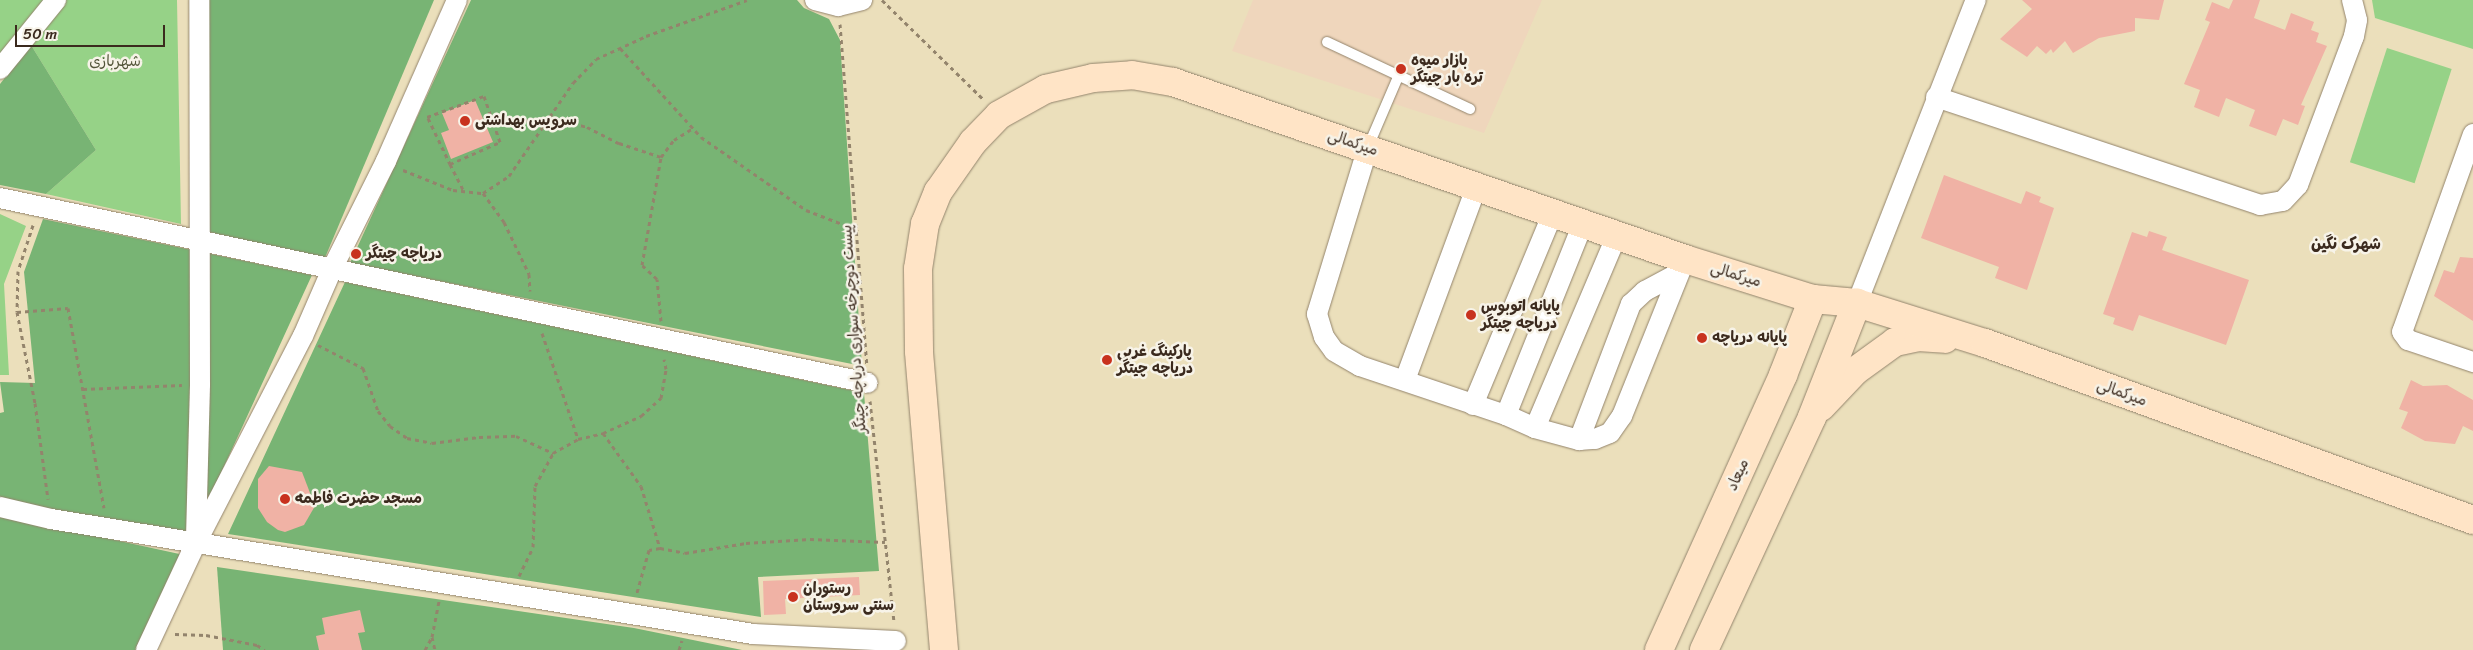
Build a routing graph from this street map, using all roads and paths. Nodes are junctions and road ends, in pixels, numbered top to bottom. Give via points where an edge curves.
1 (56, 0) edge
2 (199, 0) edge
3 (457, 0) edge
4 (747, 0) edge
5 (815, 0) edge
6 (862, 0) edge
7 (882, 0) edge
8 (1976, 0) edge
9 (2352, 0) edge
10 (838, 6) junction
11 (1327, 42) dead end
12 (620, 48) junction
13 (0, 69) edge
14 (1398, 77) junction
15 (1936, 97) junction
16 (410, 108) junction
17 (1470, 109) dead end
18 (999, 115) junction
19 (550, 117) junction
20 (428, 118) junction
21 (494, 125) junction
22 (693, 128) junction
23 (2473, 134) edge
24 (1368, 147) junction
25 (661, 156) junction
26 (386, 161) junction
27 (450, 164) junction
28 (1477, 185) junction
29 (463, 190) junction
30 (0, 198) edge
31 (38, 208) junction
32 (1553, 213) junction
33 (1583, 223) junction
34 (858, 230) junction
35 (1617, 235) junction
36 (197, 240) junction
37 (1682, 266) junction
38 (333, 268) junction
39 (1813, 299) junction
40 (1857, 303) junction
41 (17, 312) junction
42 (303, 336) junction
43 (660, 336) junction
44 (1985, 343) junction
45 (2473, 362) edge
46 (1783, 375) junction
47 (1404, 380) junction
48 (868, 383) junction
49 (200, 384) junction
50 (83, 389) junction
51 (1473, 405) junction
52 (1506, 415) junction
53 (1812, 417) junction
54 (1535, 428) junction
55 (603, 433) junction
56 (1579, 440) junction
57 (553, 453) junction
58 (0, 507) edge
59 (51, 519) junction
60 (2473, 520) edge
61 (108, 528) junction
62 (885, 542) junction
63 (196, 543) junction
64 (660, 548) junction
65 (442, 583) junction
66 (507, 593) junction
67 (636, 614) junction
68 (432, 636) junction
69 (150, 641) edge
70 (896, 641) joint
71 (265, 650) edge
72 (426, 650) edge
73 (436, 650) edge
74 (944, 650) edge
75 (1659, 650) edge
76 (1704, 650) edge

1 - 13 street
2 - 36 street
3 - 16 street
4 - 12 path
5 - 10 street
6 - 10 street
7 - 18 path
8 - 15 street
9 - 15 street via 2357,20 2354,36 2298,185 2283,200 2260,205
10 - 34 path, پیست دوچرخه سواری دریاچه چیتگر
11 - 14 lane
12 - 19 path via 596,59 573,83
12 - 22 path
14 - 17 lane
14 - 24 lane
15 - 40 street
16 - 20 path
16 - 26 street
18 - 24 street, میرکمالی via 1046,89 1093,78 1132,75 1173,82
18 - 74 street, میرکمالی via 973,142 938,192 925,224 918,269 919,352
19 - 21 path
19 - 25 path via 587,127 619,143
19 - 29 path via 509,176 483,194
20 - 21 path via 484,96
20 - 27 path
21 - 27 path via 500,142
22 - 25 path via 674,140
22 - 34 path via 806,210
23 - 45 street via 2402,332 2408,340
24 - 28 street, میرکمالی
24 - 47 street via 1317,314 1324,337 1334,351 1360,366
25 - 43 path via 642,265 657,279 662,312
26 - 29 path via 414,175
26 - 38 street
27 - 29 path
28 - 32 street, میرکمالی
28 - 47 street
30 - 31 street
31 - 36 street
31 - 41 path via 18,271
32 - 33 street, میرکمالی
32 - 51 street
33 - 35 street, میرکمالی
33 - 52 street
34 - 48 path, پیست دوچرخه سواری دریاچه چیتگر
35 - 37 street, میرکمالی
35 - 54 street
36 - 38 street
36 - 49 street
37 - 39 street, میرکمالی
37 - 56 street via 1644,291 1631,304
37 - 56 street via 1622,416 1610,433 1595,439
38 - 42 street
38 - 43 street
39 - 40 street, میرکمالی
39 - 46 street, میعاد
40 - 44 street, میرکمالی
40 - 53 street
41 - 50 path via 68,308
41 - 59 path via 35,403
42 - 57 path via 363,368 378,411 390,426 407,438 432,443 479,436 516,436
42 - 63 street
43 - 48 street
43 - 55 path via 666,369 661,398 641,416
44 - 53 street via 1918,337 1895,342 1855,371
44 - 60 street, میرکمالی
46 - 53 street via 1811,379 1817,392
46 - 75 street, میعاد
47 - 51 street
48 - 62 path, پیست دوچرخه سواری دریاچه چیتگر
49 - 50 path
49 - 63 street
50 - 61 path
51 - 52 street
52 - 54 street
53 - 76 street
54 - 56 street
55 - 57 path via 578,438
55 - 64 path via 642,486
57 - 66 path via 535,486 533,547 522,573
58 - 59 street
59 - 61 street
61 - 63 street
62 - 64 path via 810,539 746,543 685,554
62 - 70 path, پیست دوچرخه سواری دریاچه چیتگر
63 - 65 street
63 - 69 street
64 - 67 path via 650,550 643,568 634,602
65 - 66 street
65 - 68 path
66 - 67 street
67 - 70 street via 752,634
68 - 72 path
68 - 73 path
69 - 71 path via 206,635 257,645

